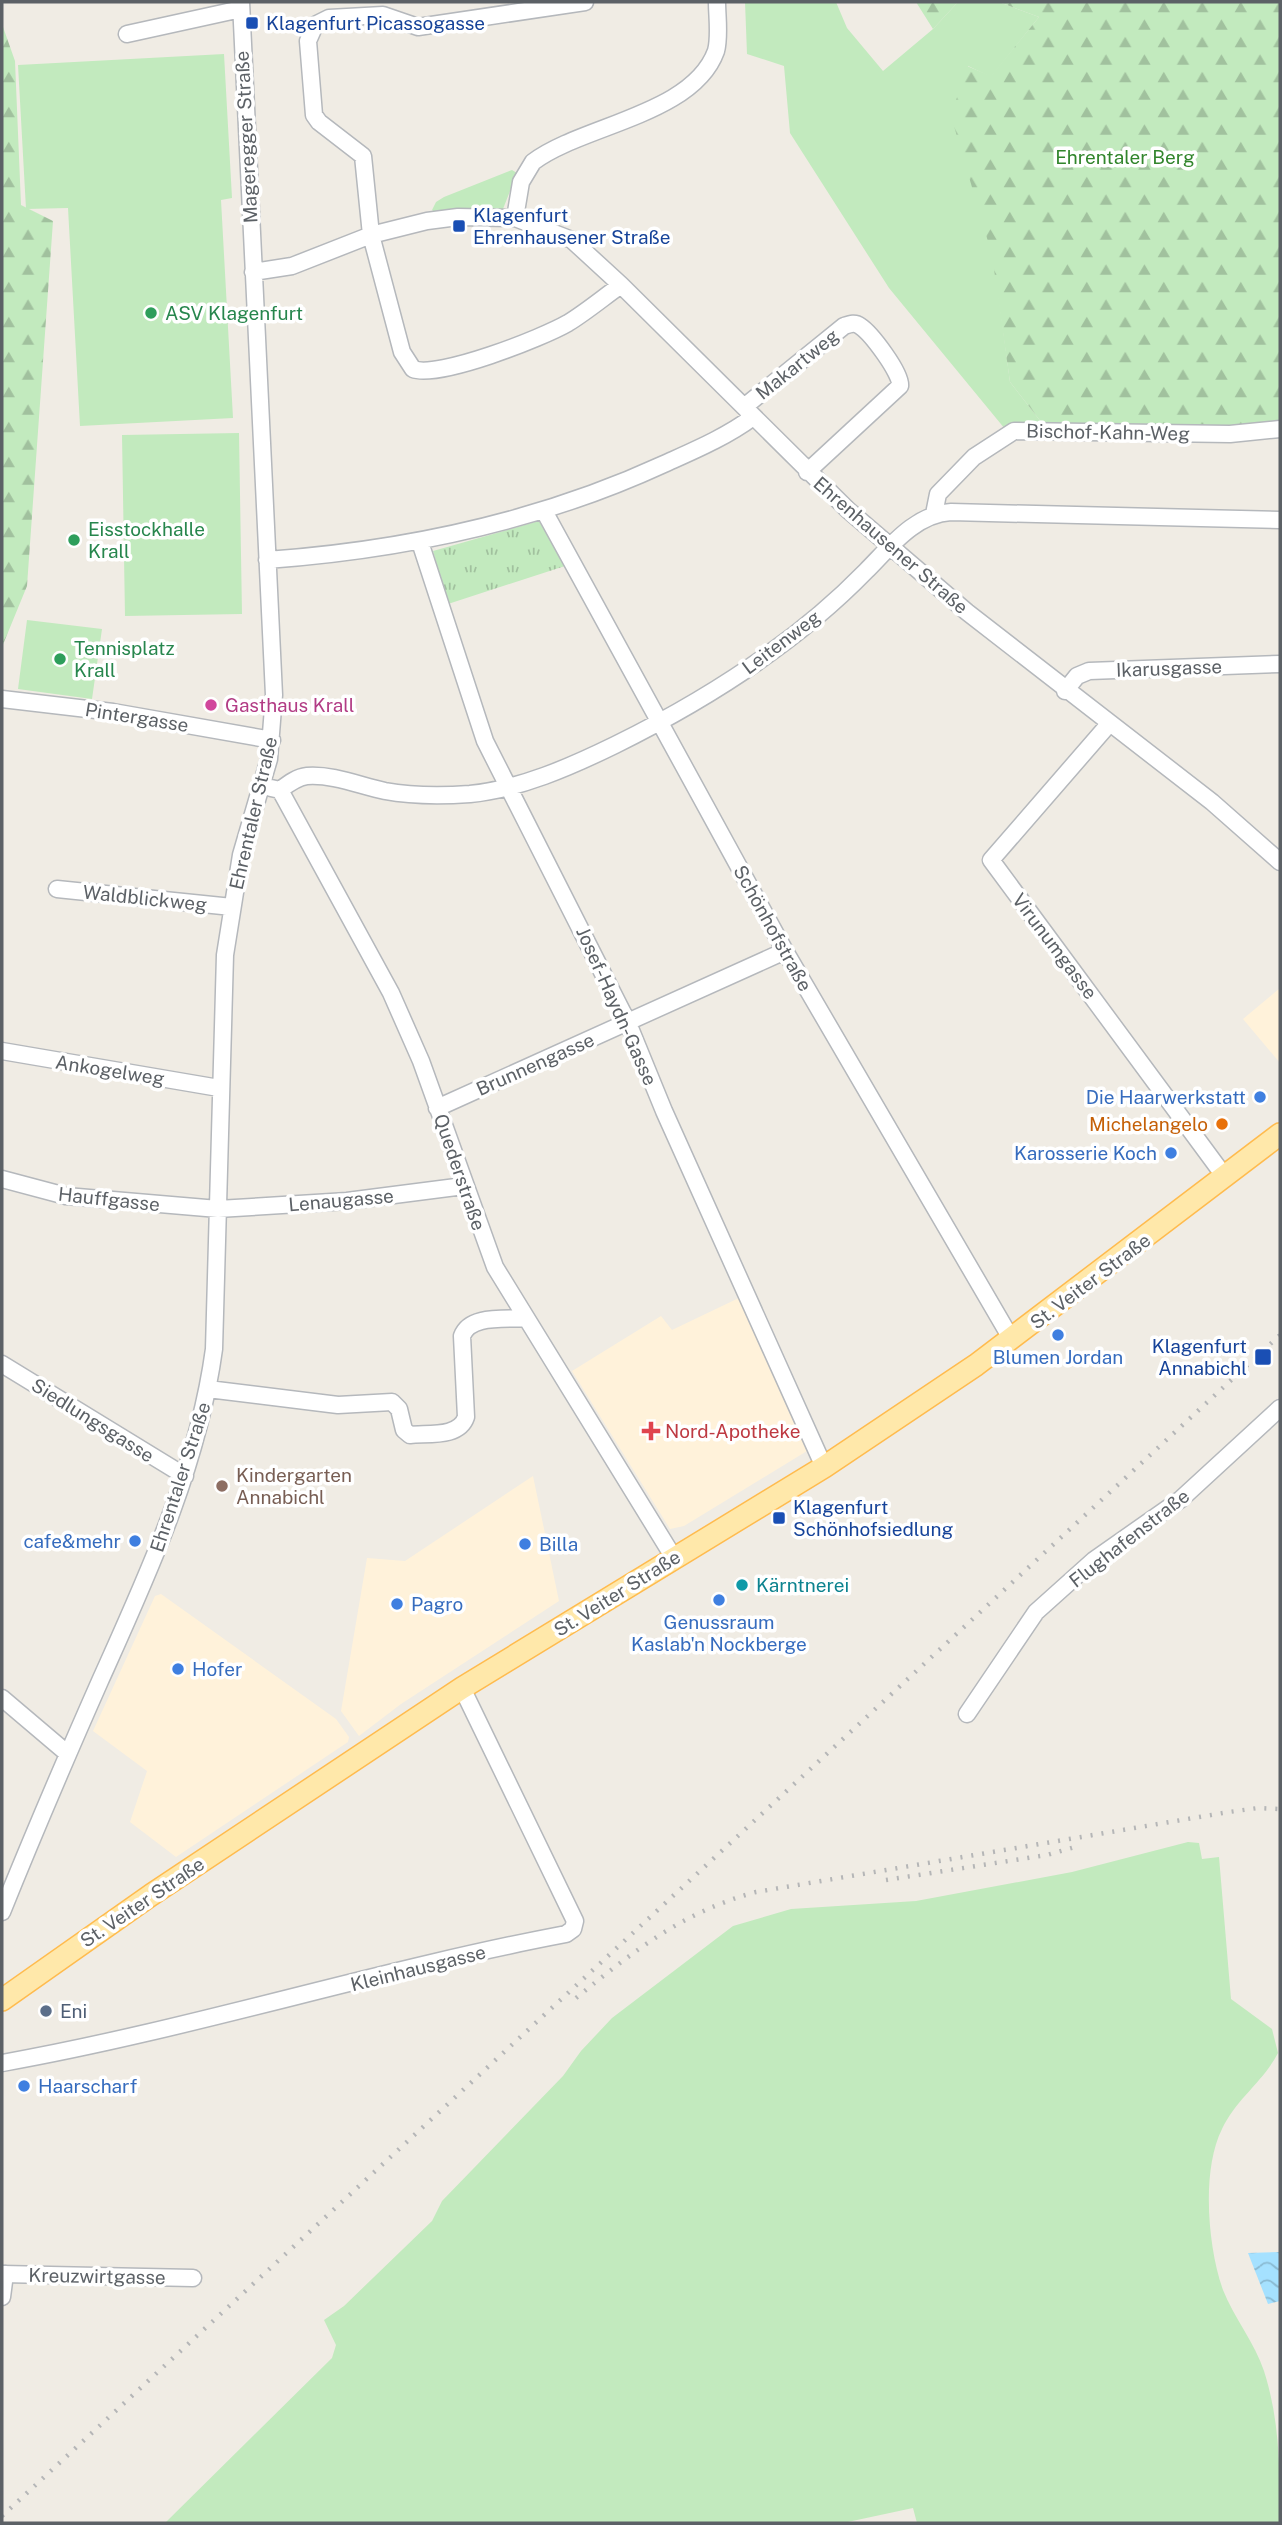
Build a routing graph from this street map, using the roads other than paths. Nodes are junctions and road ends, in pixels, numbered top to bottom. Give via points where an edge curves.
1 (585, 2) edge
2 (717, 2) edge
3 (241, 5) edge
4 (127, 34) dead end
5 (515, 218) junction
6 (371, 235) junction
7 (253, 272) junction
8 (621, 285) junction
9 (748, 412) junction
10 (1280, 429) edge
11 (807, 472) junction
12 (544, 511) junction
13 (934, 514) junction
14 (1280, 520) edge
15 (420, 542) junction
16 (891, 546) junction
17 (267, 560) junction
18 (1280, 664) edge
19 (1065, 691) junction
20 (2, 699) edge
21 (659, 723) junction
22 (1109, 724) junction
23 (272, 740) junction
24 (261, 785) junction
25 (508, 787) junction
26 (279, 790) junction
27 (1280, 862) edge
28 (57, 889) dead end
29 (232, 907) junction
30 (785, 951) junction
31 (628, 1023) junction
32 (2, 1051) edge
33 (219, 1088) junction
34 (437, 1108) junction
35 (1280, 1134) edge
36 (1225, 1177) junction
37 (2, 1179) edge
38 (464, 1186) junction
39 (218, 1209) junction
40 (526, 1318) junction
41 (1012, 1340) junction
42 (2, 1364) edge
43 (208, 1389) junction
44 (1280, 1408) edge
45 (824, 1467) junction
46 (185, 1476) junction
47 (674, 1558) junction
48 (462, 1688) junction
49 (2, 1698) edge
50 (967, 1714) dead end
51 (68, 1754) junction
52 (2, 1912) edge
53 (2, 2000) edge
54 (2, 2063) edge
55 (4, 2274) edge
56 (193, 2278) dead end
57 (2, 2297) edge

1 - 6 street via 418,27 383,15 329,18 315,25 308,41 312,106 319,122 363,156
2 - 5 street via 716,50 697,79 674,98 533,162 521,182
3 - 4 street
3 - 7 street, Mageregger Straße
5 - 6 street via 448,218
5 - 8 street, Ehrenhausener Straße via 572,240
6 - 7 street via 292,266
6 - 8 street via 401,352 406,362 422,372 549,332
7 - 17 street, Ehrentaler Straße
8 - 9 street, Ehrenhausener Straße
9 - 11 street, Ehrenhausener Straße
9 - 11 street, Makartweg via 844,326 862,326 899,374 900,386
9 - 12 street via 725,436
10 - 13 street, Bischof-Kahn-Weg via 1230,434 1014,431 987,446 938,494
11 - 16 street, Ehrenhausener Straße
12 - 15 street
12 - 21 street, Schönhofstraße
13 - 14 street
13 - 16 street, Leitenweg
15 - 17 street
15 - 25 street, Josef-Haydn-Gasse via 485,741
16 - 19 street, Ehrenhausener Straße
16 - 21 street, Leitenweg via 797,632 705,698
17 - 23 street, Ehrentaler Straße
18 - 19 street, Ikarusgasse via 1089,671 1077,676
19 - 22 street, Ehrenhausener Straße
20 - 23 street, Pintergasse via 113,712
21 - 25 street, Leitenweg via 593,755
21 - 30 street, Schönhofstraße
22 - 27 street, Ehrenhausener Straße via 1246,829
22 - 36 street, Virunumgasse via 991,860
23 - 24 street, Ehrentaler Straße
24 - 26 street
24 - 29 street, Ehrentaler Straße
25 - 26 street, Leitenweg via 471,794 413,794 319,775 304,776
25 - 31 street, Josef-Haydn-Gasse
26 - 34 street, Quederstraße via 391,993
28 - 29 street, Waldblickweg
29 - 33 street, Ehrentaler Straße via 225,955
30 - 31 street, Brunnengasse
30 - 41 street, Schönhofstraße
31 - 34 street, Brunnengasse
31 - 45 street, Josef-Haydn-Gasse
32 - 33 street, Ankogelweg
33 - 39 street, Ehrentaler Straße
34 - 38 street, Quederstraße
35 - 36 main road, St. Veiter Straße
36 - 41 main road, St. Veiter Straße
37 - 39 street, Hauffgasse via 66,1196
38 - 39 street, Lenaugasse via 347,1201
38 - 40 street, Quederstraße via 495,1267
39 - 43 street, Ehrentaler Straße via 216,1324
40 - 43 street via 475,1322 465,1329 466,1417 454,1431 410,1435 392,1402 338,1405
40 - 47 street, Quederstraße
41 - 45 main road, St. Veiter Straße
42 - 46 street, Siedlungsgasse
43 - 46 street, Ehrentaler Straße
44 - 50 street, Flughafenstraße via 1181,1499 1094,1560 1036,1612
45 - 47 main road, St. Veiter Straße
46 - 51 street, Ehrentaler Straße via 146,1578
47 - 48 main road, St. Veiter Straße
48 - 53 main road, St. Veiter Straße
48 - 54 street, Kleinhausgasse via 575,1921 573,1929 234,2014
49 - 51 street
51 - 52 street, Ehrentaler Straße
55 - 56 street, Kreuzwirtgasse
55 - 57 street

